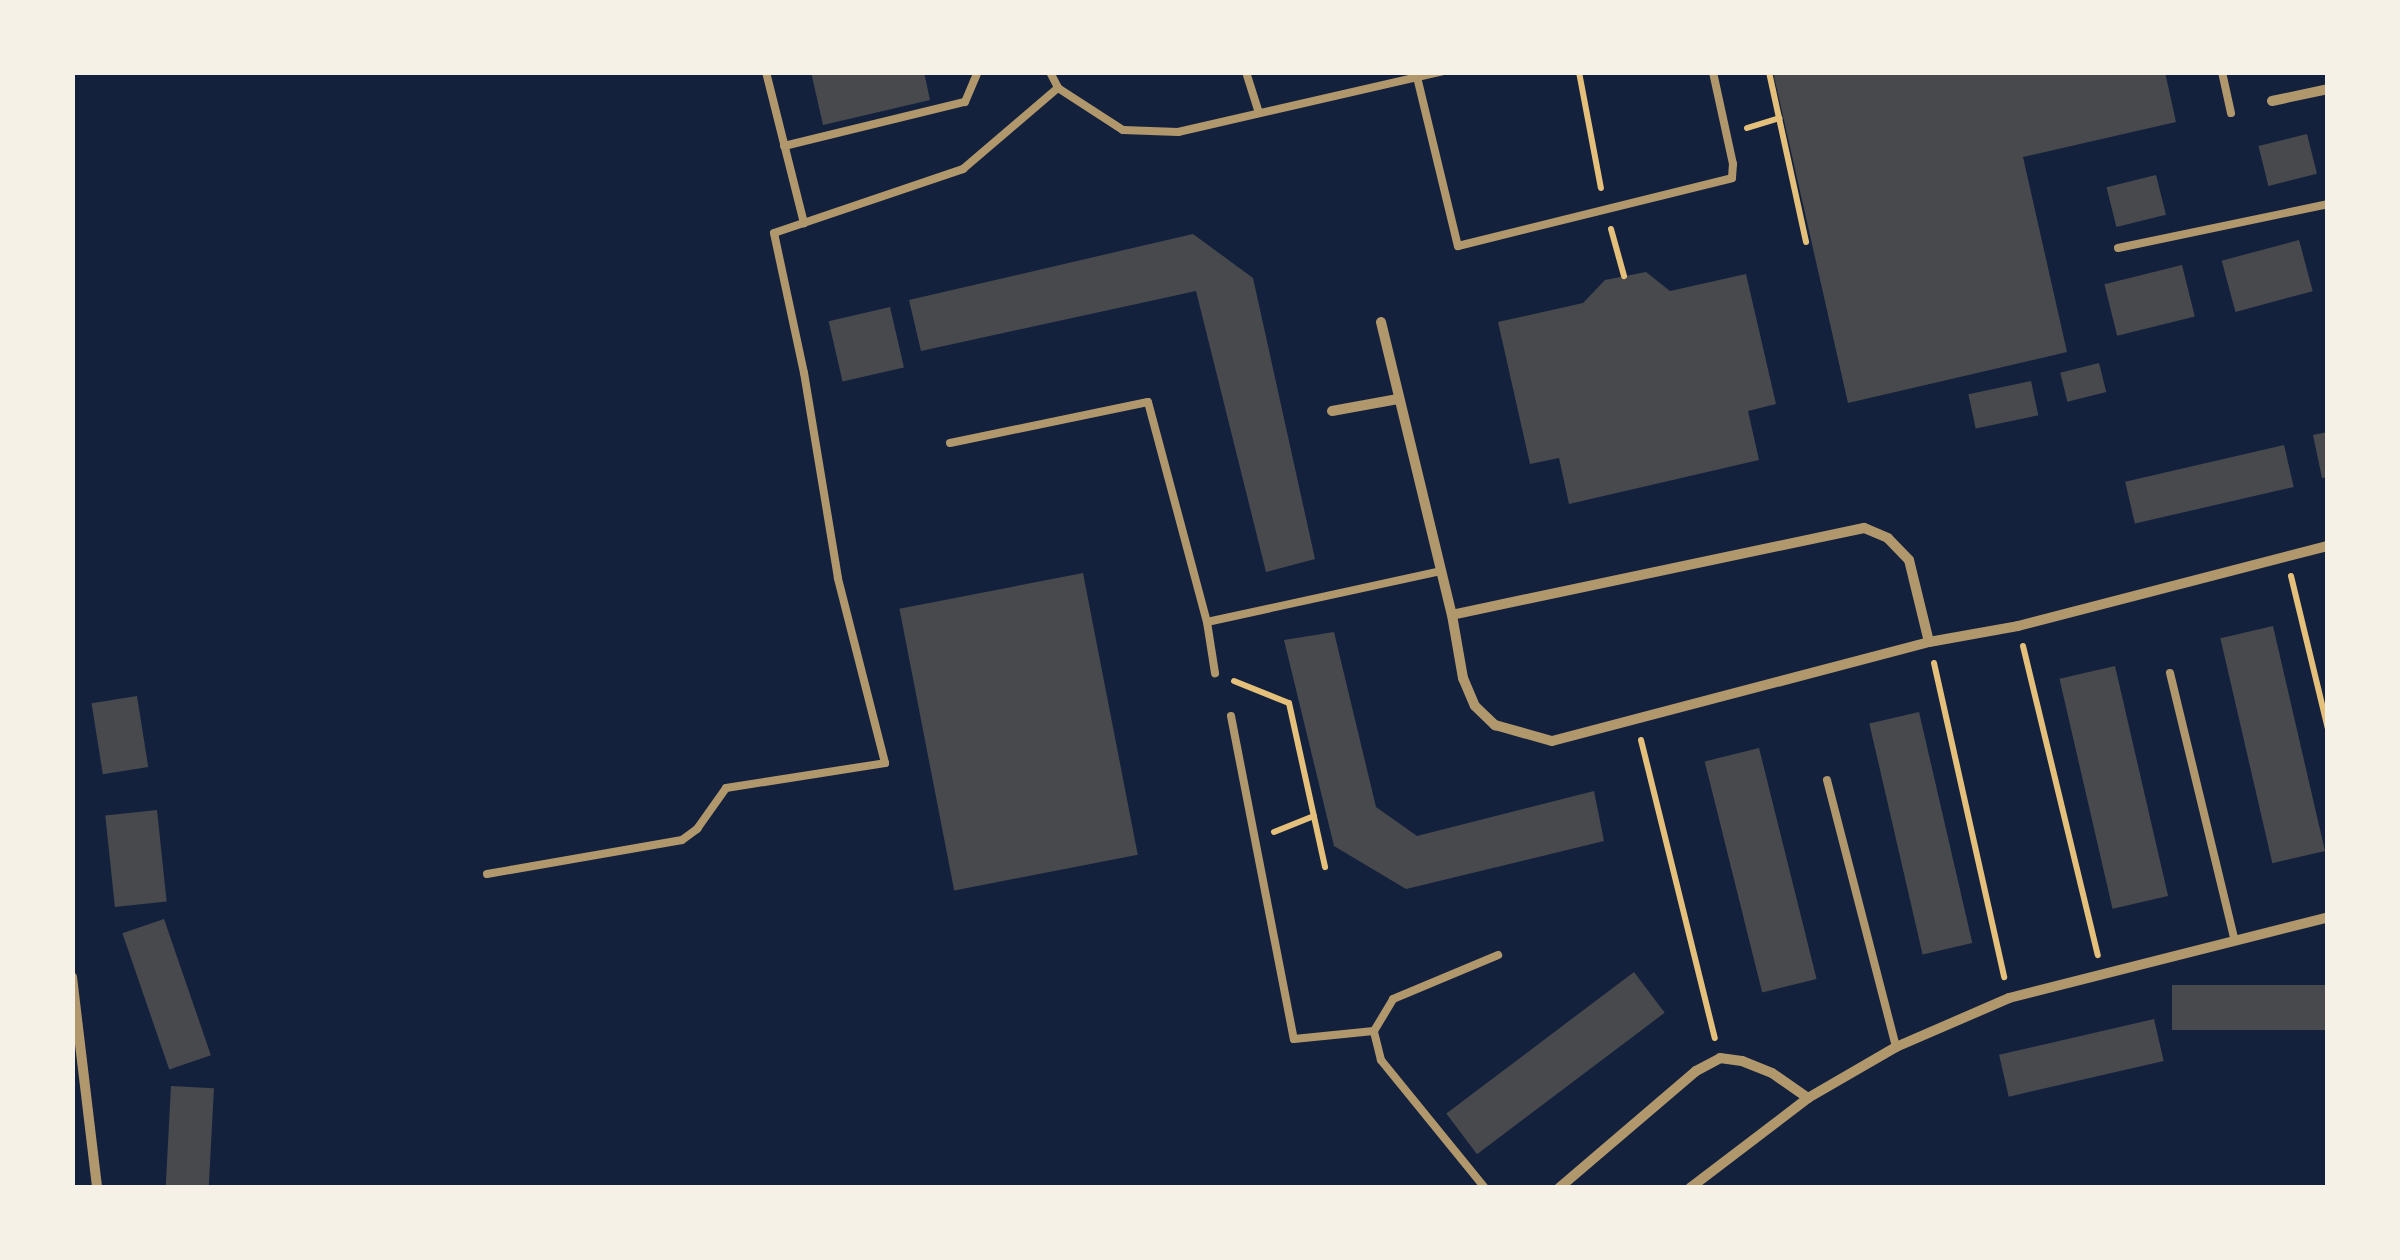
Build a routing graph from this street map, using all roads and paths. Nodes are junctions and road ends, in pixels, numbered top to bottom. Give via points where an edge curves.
1 (766, 72) edge
2 (978, 72) edge
3 (1050, 72) edge
4 (1246, 72) edge
5 (1441, 72) edge
6 (1579, 72) edge
7 (1713, 72) edge
8 (1769, 72) edge
9 (2222, 72) edge
10 (1417, 77) junction
11 (1058, 88) junction
12 (2328, 89) edge
13 (2272, 101) dead end
14 (1259, 113) junction
15 (2232, 113) dead end
16 (1779, 118) junction
17 (1727, 134) junction
18 (784, 146) junction
19 (2328, 204) edge
20 (1605, 208) junction
21 (804, 223) junction
22 (1806, 242) dead end
23 (2118, 248) dead end
24 (1624, 276) dead end
25 (1381, 322) dead end
26 (1398, 399) junction
27 (1332, 411) dead end
28 (950, 443) dead end
29 (2328, 546) edge
30 (2286, 556) junction
31 (1440, 570) junction
32 (1452, 615) junction
33 (1207, 622) junction
34 (2018, 626) junction
35 (1929, 642) junction
36 (1215, 672) joint
37 (2170, 673) dead end
38 (1231, 716) dead end
39 (1635, 719) junction
40 (2328, 729) edge
41 (1827, 780) dead end
42 (1314, 816) junction
43 (1255, 839) junction
44 (1325, 867) dead end
45 (487, 874) dead end
46 (2328, 917) edge
47 (2234, 938) junction
48 (1498, 955) dead end
49 (2103, 974) junction
50 (72, 977) edge
51 (2009, 998) junction
52 (1374, 1031) junction
53 (1896, 1047) junction
54 (1720, 1058) junction
55 (1808, 1098) junction
56 (97, 1188) edge
57 (1484, 1188) edge
58 (1559, 1188) edge
59 (1690, 1188) edge

1 - 18 lane
2 - 18 lane via 965,102
3 - 11 lane
4 - 14 lane
5 - 10 lane
6 - 20 path
7 - 17 lane
8 - 16 path
9 - 15 lane
10 - 14 lane
10 - 20 lane via 1458,246
11 - 14 lane via 1123,130 1178,132
11 - 21 lane via 963,169
12 - 13 street
16 - 17 path
16 - 22 path
17 - 20 lane via 1732,178
18 - 21 lane
19 - 23 lane
20 - 24 path
21 - 45 lane via 774,233 838,578 886,762 726,788 698,830 682,840
25 - 26 street
26 - 27 street
26 - 31 street
28 - 33 lane via 1148,402
29 - 30 street
30 - 34 street
30 - 40 path
31 - 32 street
31 - 33 lane
32 - 35 street via 1864,528 1888,538 1909,560
32 - 39 street via 1463,678 1475,706 1496,725 1552,741
33 - 36 lane
34 - 35 street
34 - 49 path
35 - 39 street
35 - 51 path
36 - 42 path via 1289,703
37 - 47 lane
38 - 43 lane
39 - 54 path
41 - 53 lane
42 - 43 path
42 - 44 path
43 - 52 lane via 1294,1040
46 - 47 street
47 - 49 street
48 - 52 lane via 1393,999
49 - 51 street
50 - 56 street
51 - 53 street
52 - 57 lane via 1381,1060
53 - 55 street
54 - 55 street via 1772,1074
54 - 58 street
55 - 59 street

